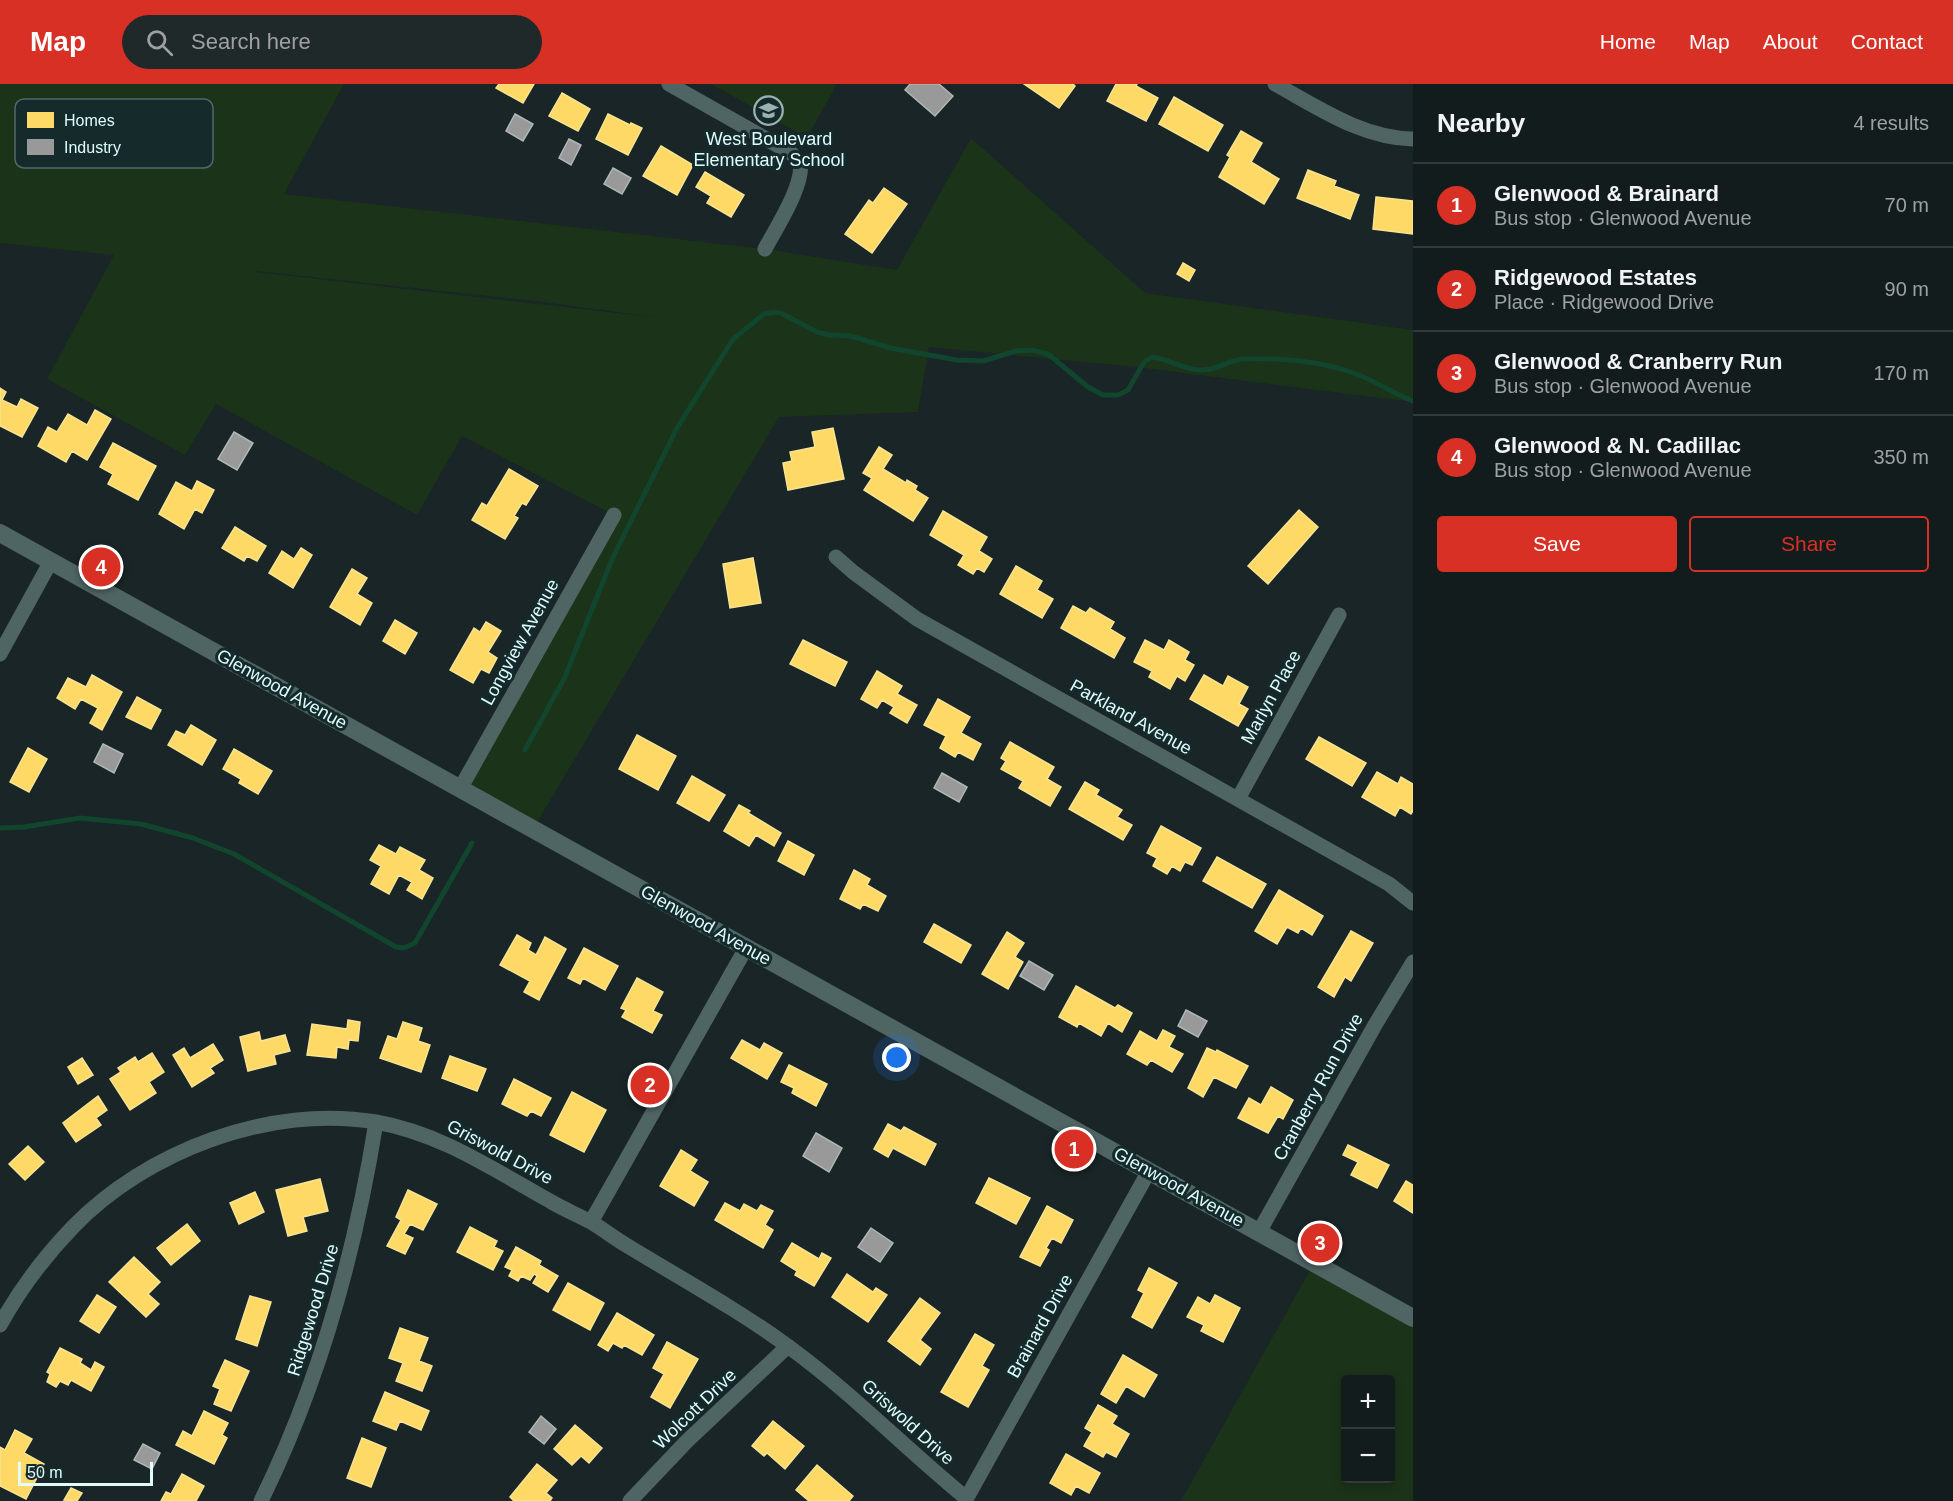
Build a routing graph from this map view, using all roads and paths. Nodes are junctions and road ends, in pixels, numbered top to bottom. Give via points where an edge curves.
1 (669, 84) edge
2 (1275, 84) edge
3 (1413, 139) edge
4 (765, 249) dead end
5 (614, 515) dead end
6 (0, 532) edge
7 (836, 557) dead end
8 (51, 561) junction
9 (1339, 615) dead end
10 (0, 654) edge
11 (460, 789) junction
12 (1238, 799) junction
13 (1413, 903) edge
14 (746, 948) junction
15 (1413, 962) edge
16 (376, 1122) junction
17 (1149, 1171) junction
18 (591, 1222) junction
19 (1259, 1232) junction
20 (1413, 1318) edge
21 (0, 1325) edge
22 (788, 1346) junction
23 (965, 1500) edge
24 (261, 1501) edge
25 (630, 1501) edge

1 - 4 street via 763,136 800,162 801,175
2 - 3 street via 1351,125 1376,134
5 - 11 street, Longview Avenue
6 - 8 street, Glenwood Avenue
7 - 12 street, Parkland Avenue via 917,619
8 - 10 street
8 - 11 street, Glenwood Avenue
9 - 12 street, Marlyn Place
11 - 14 street, Glenwood Avenue
12 - 13 street, Parkland Avenue via 1389,884
14 - 17 street, Glenwood Avenue
14 - 18 street
15 - 19 street, Cranberry Run Drive
16 - 18 street, Griswold Drive via 428,1136
16 - 21 street, Griswold Drive via 322,1117 267,1124 217,1137 139,1174 74,1225 38,1266
16 - 24 street, Ridgewood Drive via 356,1232 327,1338 294,1429
17 - 19 street, Glenwood Avenue
17 - 23 street, Brainard Drive
18 - 22 street, Griswold Drive
19 - 20 street, Glenwood Avenue
22 - 23 street, Griswold Drive via 865,1408
22 - 25 street, Wolcott Drive

